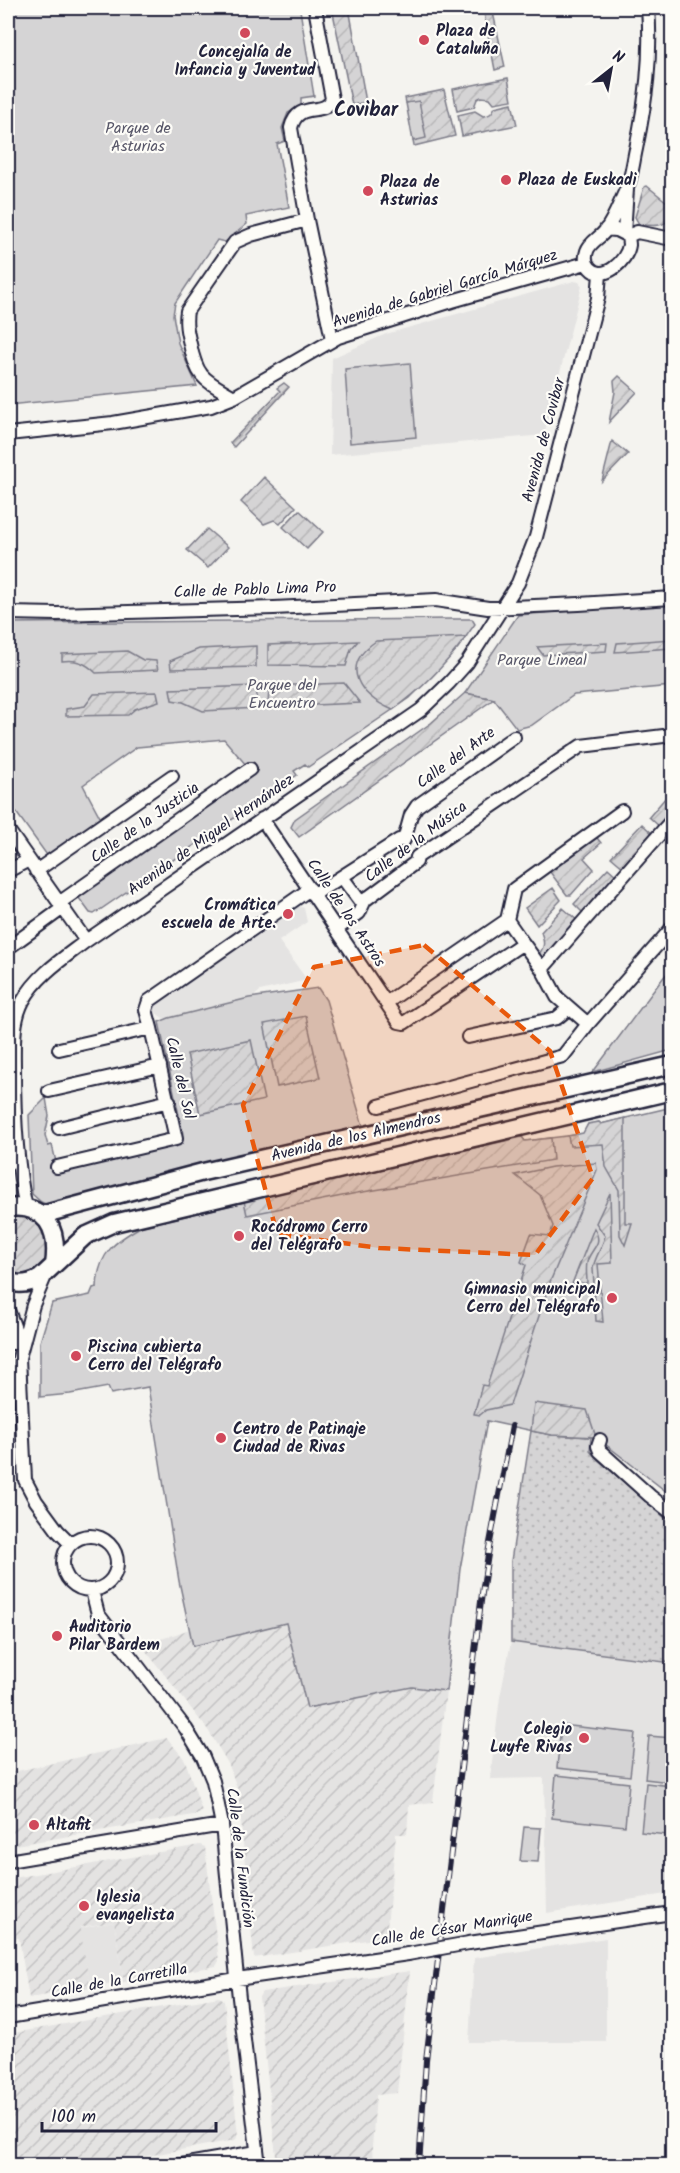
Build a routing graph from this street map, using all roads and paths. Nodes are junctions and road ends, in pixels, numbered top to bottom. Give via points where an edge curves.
1 (315, 8) edge
2 (648, 8) edge
3 (627, 187) junction
4 (307, 220) junction
5 (606, 230) junction
6 (627, 238) junction
7 (672, 238) edge
8 (586, 262) junction
9 (600, 274) junction
10 (332, 339) junction
11 (234, 397) junction
12 (8, 434) edge
13 (672, 598) edge
14 (503, 607) junction
15 (8, 613) edge
16 (672, 735) edge
17 (514, 737) dead end
18 (250, 770) dead end
19 (172, 776) dead end
20 (622, 812) dead end
21 (262, 819) junction
22 (672, 820) edge
23 (8, 830) edge
24 (404, 840) junction
25 (417, 857) junction
26 (28, 860) junction
27 (8, 871) edge
28 (36, 871) junction
29 (342, 877) junction
30 (311, 892) junction
31 (362, 904) junction
32 (61, 906) junction
33 (507, 920) junction
34 (672, 928) edge
35 (337, 929) junction
36 (86, 941) junction
37 (523, 943) junction
38 (8, 948) edge
39 (542, 969) junction
40 (386, 1003) junction
41 (569, 1008) junction
42 (588, 1024) junction
43 (151, 1028) junction
44 (468, 1037) dead end
45 (59, 1049) dead end
46 (672, 1065) edge
47 (160, 1066) junction
48 (49, 1091) dead end
49 (672, 1091) edge
50 (169, 1101) junction
51 (379, 1106) dead end
52 (14, 1125) junction
53 (59, 1128) dead end
54 (8, 1164) edge
55 (57, 1167) dead end
56 (8, 1208) edge
57 (34, 1211) junction
58 (50, 1269) junction
59 (8, 1282) edge
60 (8, 1310) edge
61 (8, 1330) edge
62 (13, 1343) junction
63 (19, 1358) junction
64 (600, 1440) dead end
65 (672, 1513) edge
66 (71, 1544) junction
67 (92, 1591) junction
68 (222, 1825) junction
69 (8, 1861) edge
70 (672, 1913) edge
71 (237, 1978) junction
72 (8, 2017) edge
73 (257, 2152) junction
74 (176, 2166) edge
75 (259, 2166) edge

1 - 4 street via 332,99 327,106 293,118 291,128
2 - 3 street via 649,71
3 - 5 street
3 - 6 street
4 - 10 street
4 - 11 street via 235,242 187,310 185,322 194,366 202,376
5 - 6 street
5 - 8 street via 588,247
6 - 7 street
6 - 9 street via 625,256 610,272
8 - 9 street
8 - 10 street, Avenida de Gabriel García Márquez
9 - 14 street, Avenida de Covibar via 598,298 536,537 518,583
10 - 11 street, Avenida de Gabriel García Márquez
11 - 12 street, Avenida de Gabriel García Márquez via 211,406 113,423
13 - 14 street, Calle de Pablo Lima Pro
14 - 15 street, Calle de Pablo Lima Pro via 436,600 274,608
14 - 21 street, Avenida de Miguel Hernández via 467,663 421,710
16 - 25 street, Calle de la Música via 581,746
17 - 24 street, Calle del Arte via 417,806
18 - 32 street, Calle de la Justicia
19 - 28 street
20 - 33 street via 514,888
21 - 30 street, Calle de los Astros
21 - 36 street, Avenida de Miguel Hernández
22 - 39 street
23 - 26 street
24 - 25 street
24 - 29 street
25 - 31 street, Calle de la Música via 416,862
26 - 27 street
26 - 28 street
28 - 32 street
29 - 30 street
29 - 31 street
30 - 35 street, Calle de los Astros
30 - 43 street, Calle del Sol via 149,1001 146,1010
31 - 35 street, Calle de la Música via 359,913
32 - 36 street
32 - 38 street, Calle de la Justicia
33 - 37 street
33 - 40 street
34 - 42 street
35 - 40 street, Calle de los Astros
36 - 52 street, Avenida de Miguel Hernández via 48,971 23,1002 15,1034
37 - 39 street
37 - 40 street, Calle de los Astros via 404,1023 399,1022
39 - 41 street via 556,997
41 - 42 street
41 - 44 street via 557,1018
42 - 51 street via 563,1056
43 - 45 street
43 - 47 street, Calle del Sol
46 - 57 main road, Avenida de los Almendros
47 - 48 street
47 - 50 street, Calle del Sol
49 - 58 main road, Avenida de los Almendros via 114,1223 86,1236
50 - 53 street
50 - 55 street, Calle del Sol via 177,1136 174,1140
52 - 54 street, Avenida de Miguel Hernández
52 - 57 street, Avenida de Miguel Hernández via 20,1176
56 - 57 main road, Avenida de los Almendros
57 - 58 main road via 50,1224 55,1235
58 - 59 main road via 32,1282
58 - 63 street via 30,1315
60 - 62 street via 15,1329
61 - 62 street
62 - 63 street
63 - 66 street via 25,1480 36,1501
64 - 65 street via 600,1451
66 - 67 street via 63,1558 65,1575 76,1587
66 - 67 street via 94,1537 109,1544 114,1552 117,1560 113,1577 108,1584
67 - 68 street, Calle de la Fundición via 98,1614 203,1757 213,1780
68 - 69 street
68 - 71 street, Calle de la Fundición
70 - 71 street, Calle de César Manrique, bridge
71 - 72 street, Calle de la Carretilla
71 - 73 street, Calle de la Fundición
73 - 74 street
73 - 75 street, Calle de la Fundición

